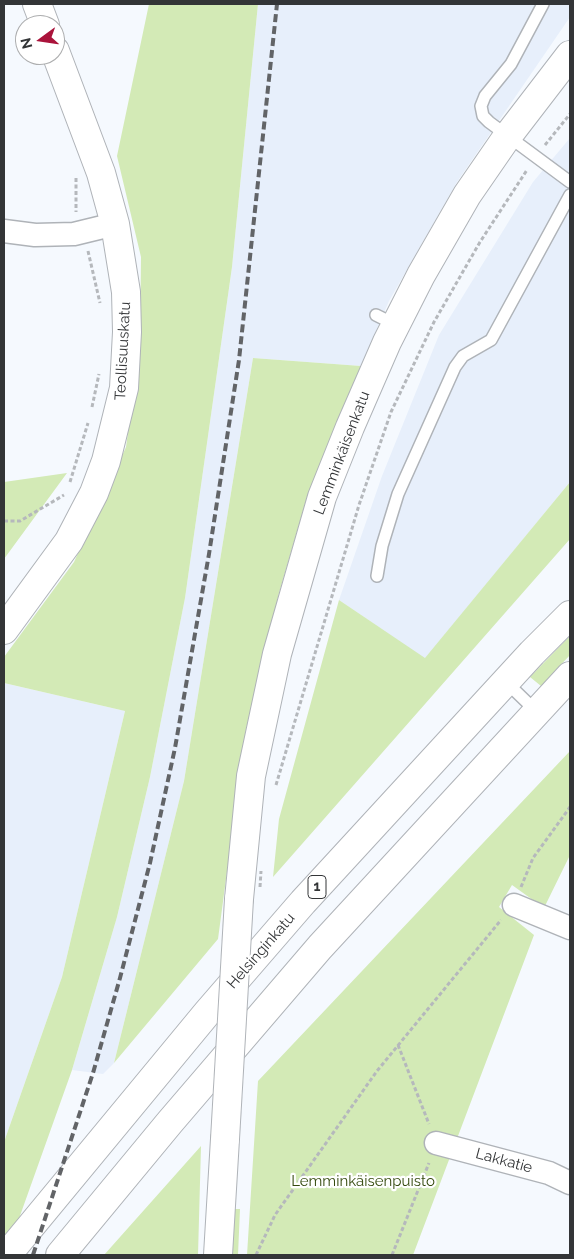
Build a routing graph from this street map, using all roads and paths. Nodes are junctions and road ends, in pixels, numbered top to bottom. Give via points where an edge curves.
1 (543, 4) edge
2 (570, 56) edge
3 (60, 65) edge
4 (507, 137) junction
5 (570, 182) edge
6 (570, 195) edge
7 (116, 224) junction
8 (4, 231) edge
9 (89, 253) dead end
10 (101, 312) dead end
11 (100, 367) dead end
12 (64, 494) junction
13 (60, 502) dead end
14 (4, 521) edge
15 (377, 576) dead end
16 (570, 600) edge
17 (570, 615) edge
18 (4, 630) edge
19 (532, 653) junction
20 (570, 676) edge
21 (506, 682) junction
22 (537, 712) junction
23 (570, 807) edge
24 (514, 905) junction
25 (570, 928) edge
26 (398, 1045) junction
27 (436, 1143) junction
28 (570, 1183) edge
29 (7, 1255) edge
30 (60, 1255) edge
31 (218, 1255) edge
32 (256, 1255) edge
33 (392, 1255) edge

1 - 4 lane via 511,64 481,106 483,116
2 - 4 main road, Lemminkäisenkatu
3 - 7 main road, Teollisuuskatu via 101,173
4 - 5 lane
4 - 31 main road, Lemminkäisenkatu, bridge via 386,320 350,427 322,497 277,654 251,776 239,899
6 - 15 lane via 491,340 463,356 455,366 398,494 382,546
7 - 8 street via 74,234 35,235
7 - 18 main road, Teollisuuskatu via 126,292 127,332 124,388 113,436 94,493 69,541
9 - 10 path
11 - 12 path via 84,440
12 - 13 path
12 - 14 path via 20,521
16 - 19 main road
17 - 19 main road, Helsinginkatu / 1
19 - 21 main road, Helsinginkatu / 1
20 - 22 main road
21 - 22 lane
21 - 29 main road, Helsinginkatu / 1 via 264,946
22 - 30 main road via 320,947
23 - 24 path via 534,858
24 - 25 street
24 - 26 path
26 - 27 path
26 - 32 path via 275,1215
27 - 28 street, Lakkatie via 549,1173
27 - 33 path

